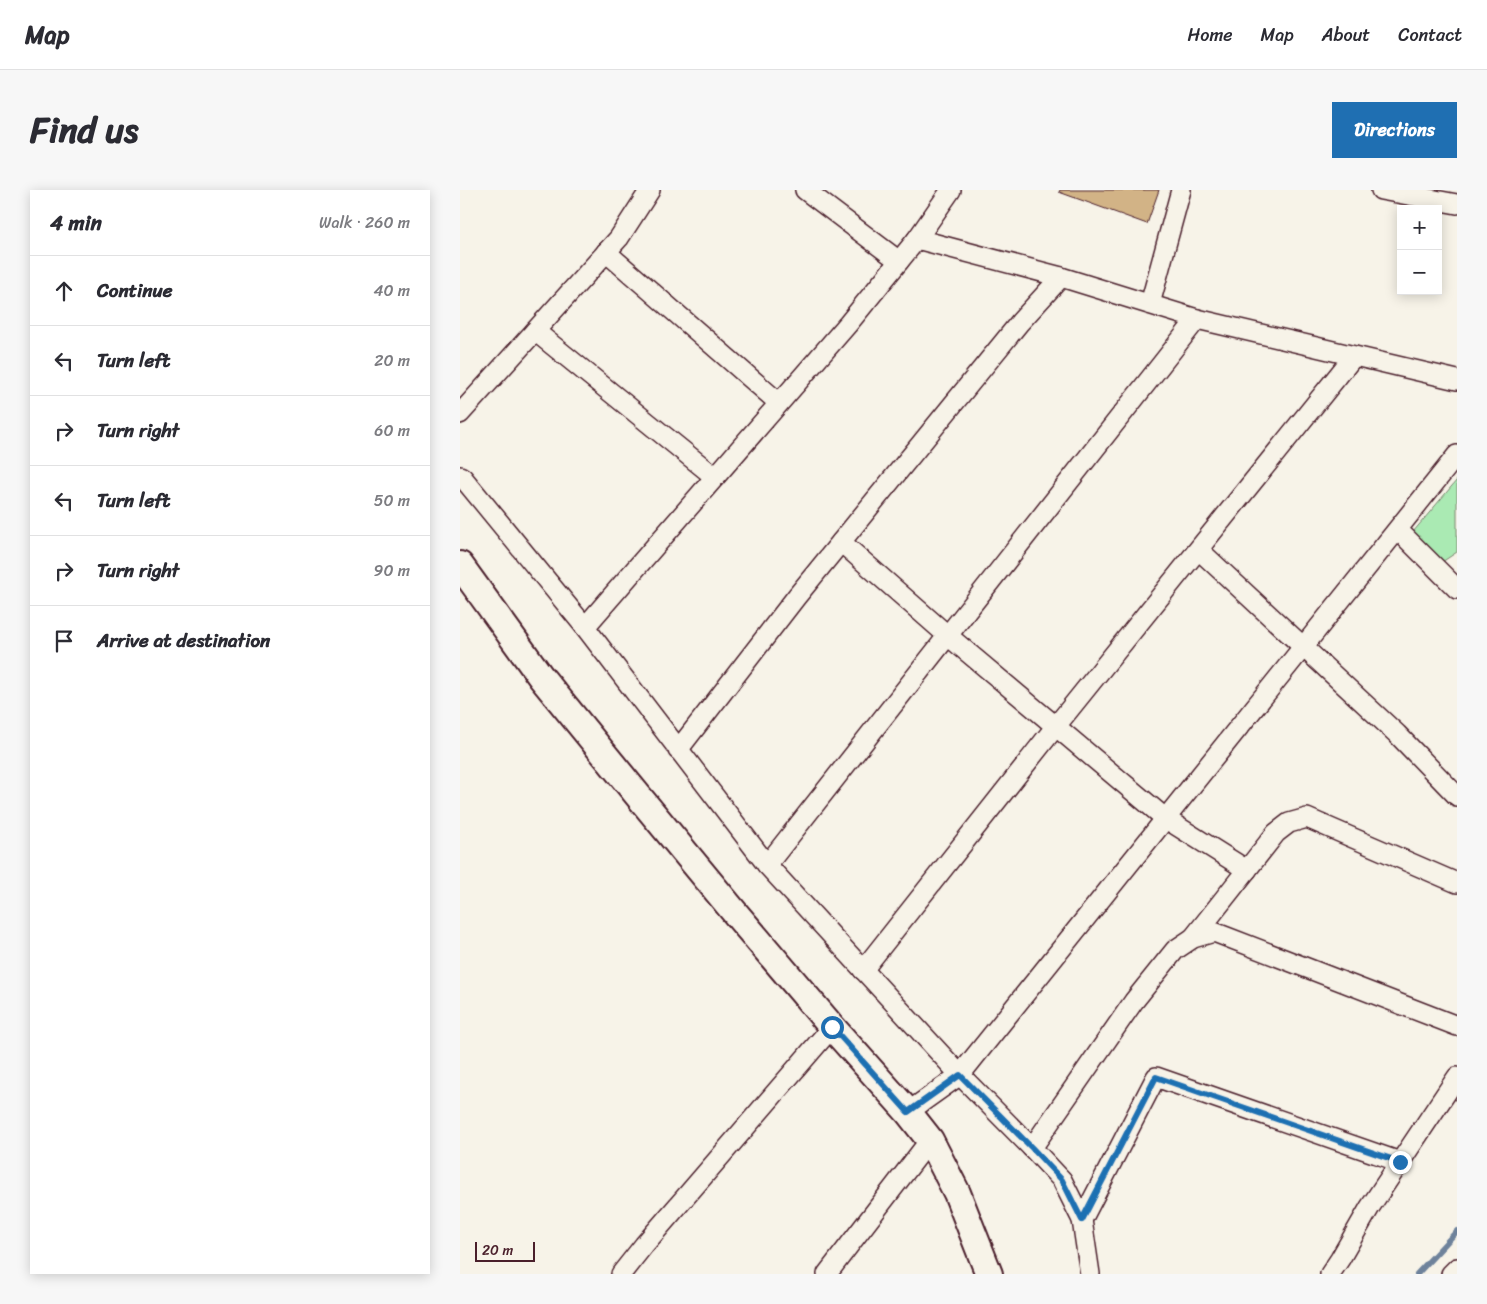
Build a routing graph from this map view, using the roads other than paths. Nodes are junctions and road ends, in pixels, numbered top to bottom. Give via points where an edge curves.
1 (650, 190) edge
2 (804, 190) edge
3 (952, 190) edge
4 (1180, 190) edge
5 (1381, 190) edge
6 (1457, 204) edge
7 (917, 239) junction
8 (606, 252) junction
9 (899, 260) junction
10 (1061, 277) junction
11 (1150, 304) junction
12 (1197, 319) junction
13 (535, 331) junction
14 (1354, 356) junction
15 (1457, 380) edge
16 (779, 403) junction
17 (460, 414) edge
18 (1457, 455) edge
19 (460, 476) edge
20 (715, 476) junction
21 (1398, 530) junction
22 (841, 542) junction
23 (1199, 550) junction
24 (460, 564) edge
25 (1450, 571) edge
26 (1457, 589) edge
27 (584, 626) junction
28 (947, 636) junction
29 (1304, 647) junction
30 (1056, 726) junction
31 (678, 750) junction
32 (1457, 796) edge
33 (1166, 819) junction
34 (767, 865) junction
35 (1247, 870) junction
36 (1457, 883) edge
37 (1193, 938) junction
38 (863, 970) junction
39 (1457, 1026) edge
40 (832, 1027) junction
41 (960, 1075) junction
42 (1457, 1077) edge
43 (908, 1112) junction
44 (930, 1140) junction
45 (1032, 1148) junction
46 (1400, 1162) junction
47 (1082, 1220) junction
48 (1457, 1268) edge
49 (621, 1274) edge
50 (827, 1274) edge
51 (989, 1274) edge
52 (1090, 1274) edge
53 (1330, 1274) edge
54 (1451, 1274) edge

1 - 8 street
2 - 9 street
3 - 7 street
4 - 11 street
5 - 6 street
7 - 9 street
7 - 10 street
8 - 13 street
8 - 16 street
9 - 16 street
10 - 11 street
10 - 22 street via 1020,322
11 - 12 street
12 - 14 street
12 - 28 street
13 - 17 street
13 - 20 street
14 - 15 street
14 - 23 street
16 - 20 street
18 - 21 street
19 - 27 street
20 - 27 street
21 - 25 street
21 - 29 street
22 - 28 street
22 - 31 street
23 - 29 street
23 - 30 street
24 - 40 street via 547,685
25 - 26 street
27 - 31 street
28 - 30 street
28 - 34 street
29 - 32 street via 1397,734
29 - 33 street
30 - 33 street
30 - 38 street
31 - 34 street
33 - 35 street
33 - 41 street
34 - 38 street
35 - 36 street via 1276,833 1289,823 1307,818
35 - 37 street
37 - 39 street via 1214,932
37 - 45 street via 1175,950 1134,1001
38 - 41 street
40 - 43 street
40 - 49 street
41 - 43 street
41 - 45 street
42 - 46 street
43 - 44 street
44 - 50 street
44 - 51 street via 957,1193
45 - 47 street via 1062,1180
46 - 47 street via 1156,1077
46 - 53 street
47 - 52 street
48 - 54 street

